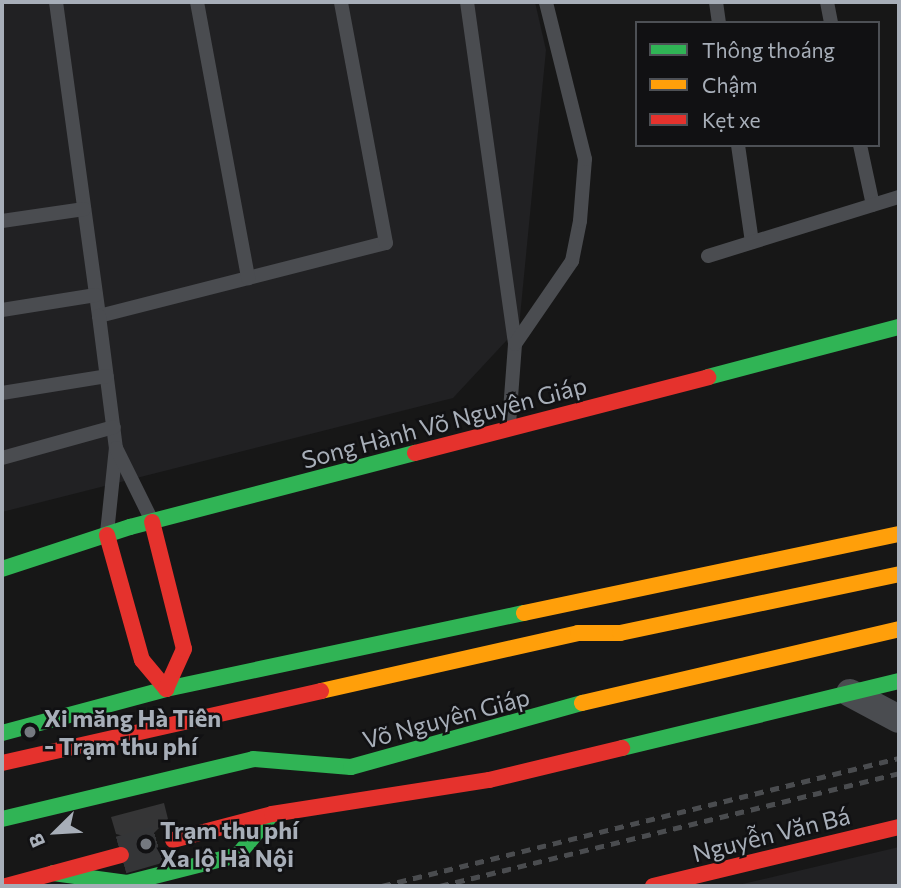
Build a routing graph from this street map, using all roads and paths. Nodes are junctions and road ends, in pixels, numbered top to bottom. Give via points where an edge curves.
1 (56, 2) edge
2 (197, 2) edge
3 (341, 2) edge
4 (467, 2) edge
5 (547, 2) edge
6 (716, 2) edge
7 (827, 2) edge
8 (719, 21) edge
9 (831, 21) edge
10 (737, 147) edge
11 (860, 147) edge
12 (899, 197) edge
13 (873, 205) junction
14 (85, 209) junction
15 (2, 221) edge
16 (752, 242) junction
17 (708, 256) dead end
18 (248, 278) junction
19 (96, 295) junction
20 (2, 310) edge
21 (99, 316) junction
22 (899, 327) edge
23 (514, 344) junction
24 (107, 376) junction
25 (2, 393) edge
26 (114, 427) junction
27 (508, 429) junction
28 (116, 448) junction
29 (2, 458) edge
30 (152, 522) junction
31 (899, 534) edge
32 (107, 535) junction
33 (2, 569) edge
34 (899, 575) edge
35 (612, 598) junction
36 (899, 629) edge
37 (469, 630) junction
38 (579, 633) junction
39 (505, 651) junction
40 (899, 681) edge
41 (166, 689) junction
42 (850, 693) junction
43 (231, 709) junction
44 (899, 719) edge
45 (2, 733) edge
46 (116, 734) junction
47 (395, 756) junction
48 (2, 763) edge
49 (351, 767) junction
50 (489, 780) junction
51 (272, 814) junction
52 (2, 818) edge
53 (896, 829) edge
54 (173, 841) tunnel mouth
55 (121, 855) tunnel mouth
56 (53, 873) junction
57 (6, 886) edge
58 (653, 886) edge

1 - 14 lane
2 - 18 lane
3 - 18 lane via 386,243
4 - 23 lane
5 - 23 lane via 585,159 581,209 572,261
6 - 8 lane
7 - 9 lane
10 - 16 lane
11 - 13 lane
12 - 13 lane
13 - 16 lane
14 - 15 lane
14 - 19 lane
16 - 17 lane
18 - 21 lane
19 - 20 lane
19 - 21 lane
21 - 24 lane
22 - 27 main road, Song Hành Võ Nguyên Giáp
23 - 27 lane
24 - 25 lane
24 - 26 lane
26 - 28 lane
26 - 29 lane
27 - 30 main road, Song Hành Võ Nguyên Giáp
28 - 30 lane
28 - 32 lane
30 - 32 main road, Song Hành Võ Nguyên Giáp
30 - 41 main road via 184,649
31 - 35 main road
32 - 33 main road, Song Hành Võ Nguyên Giáp
32 - 41 main road via 142,660
34 - 38 main road, Võ Nguyên Giáp via 620,633
35 - 37 main road
35 - 38 main road
36 - 47 main road, Võ Nguyên Giáp via 630,690
37 - 39 main road
37 - 41 main road
38 - 39 main road, Võ Nguyên Giáp
39 - 43 main road, Võ Nguyên Giáp
40 - 42 main road
41 - 43 main road
41 - 45 main road
41 - 46 main road
42 - 44 street
42 - 50 main road
43 - 46 main road, Võ Nguyên Giáp
46 - 48 main road, Võ Nguyên Giáp
47 - 49 main road, Võ Nguyên Giáp
47 - 50 main road
49 - 51 main road
49 - 52 main road, Võ Nguyên Giáp via 253,759
50 - 51 main road
51 - 54 main road
51 - 56 main road via 238,855 127,883
53 - 58 main road, Nguyễn Văn Bá
55 - 56 main road
56 - 57 main road

